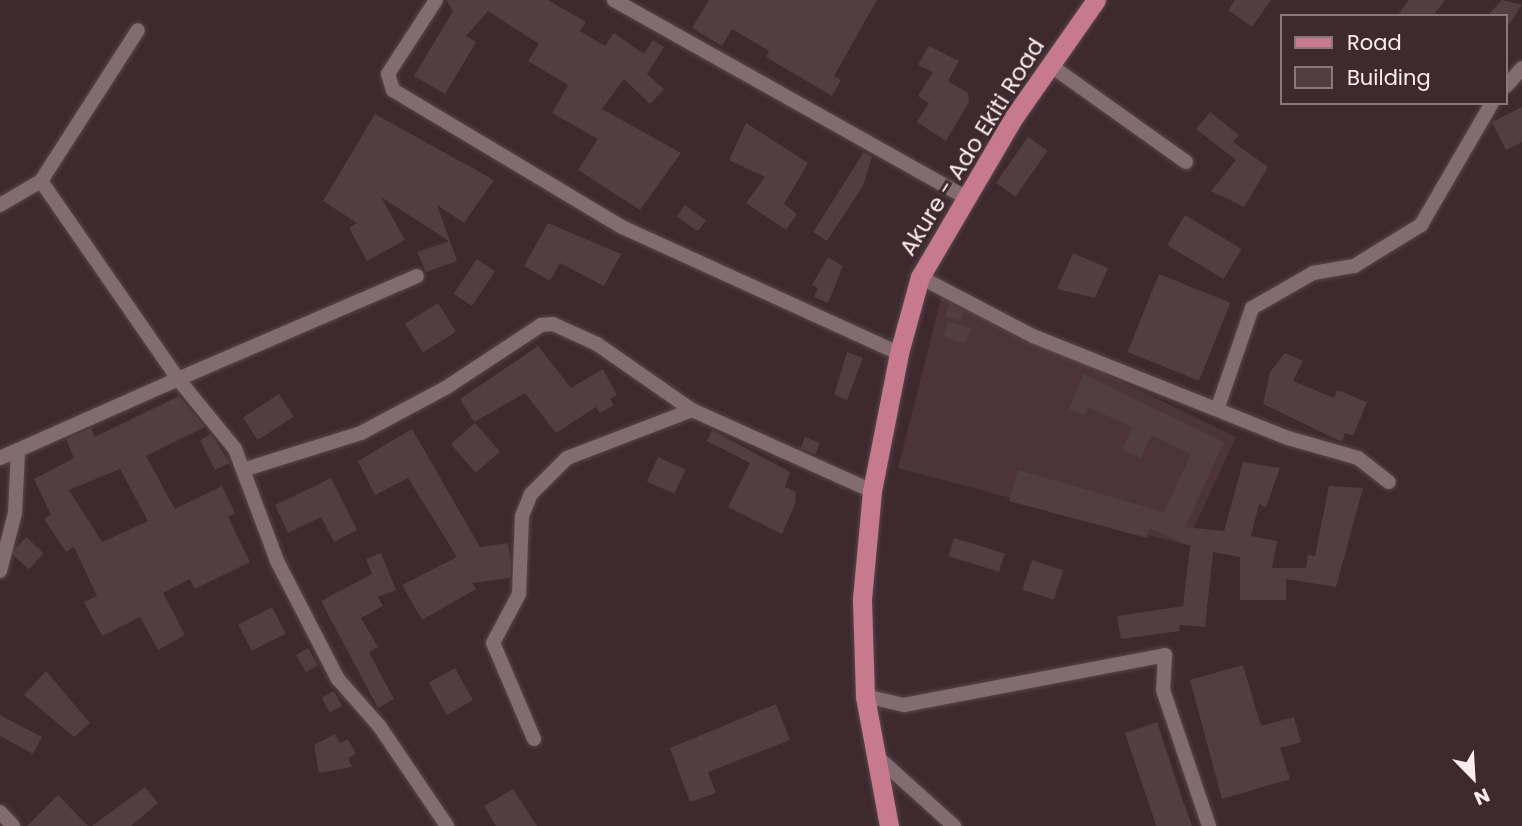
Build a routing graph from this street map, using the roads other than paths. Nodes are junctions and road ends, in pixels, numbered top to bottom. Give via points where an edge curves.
1 (614, 0) edge
2 (1096, 0) edge
3 (428, 2) edge
4 (138, 30) dead end
5 (1050, 65) junction
6 (1522, 68) edge
7 (1508, 84) edge
8 (1491, 105) edge
9 (1186, 162) dead end
10 (41, 181) junction
11 (965, 197) junction
12 (0, 205) edge
13 (417, 276) dead end
14 (919, 278) junction
15 (900, 353) junction
16 (178, 379) junction
17 (1218, 407) junction
18 (692, 410) junction
19 (18, 452) junction
20 (0, 458) edge
21 (246, 469) junction
22 (1389, 482) dead end
23 (872, 491) junction
24 (0, 571) edge
25 (865, 696) junction
26 (534, 739) dead end
27 (873, 753) junction
28 (0, 812) edge
29 (13, 826) edge
30 (447, 826) edge
31 (889, 826) edge
32 (954, 826) edge
33 (1209, 826) edge

1 - 11 street
2 - 5 main road, Akure - Ado Ekiti Road
3 - 15 street via 388,74 393,90 622,227
4 - 10 street
5 - 9 street
5 - 11 main road, Akure - Ado Ekiti Road
6 - 7 street
8 - 17 street via 1421,225 1354,266 1313,273 1252,308
10 - 12 street
10 - 16 street
11 - 14 main road, Akure - Ado Ekiti Road
13 - 16 street
14 - 15 main road, Akure - Ado Ekiti Road
14 - 17 street via 1033,336
15 - 23 main road, Akure - Ado Ekiti Road
16 - 19 street
16 - 21 street via 220,426
17 - 22 street via 1288,438 1358,458
18 - 21 street via 597,344 541,325 447,387 361,433
18 - 23 street
18 - 26 street via 567,458 531,494 522,516 519,594 493,643
19 - 20 street
19 - 24 street via 15,513
21 - 30 street via 277,561 312,633
23 - 25 main road, Akure - Ado Ekiti Road via 862,599
25 - 27 main road, Akure - Ado Ekiti Road
25 - 33 street via 904,705 1165,655 1163,690
27 - 31 main road, Akure - Ado Ekiti Road
27 - 32 street
28 - 29 street

